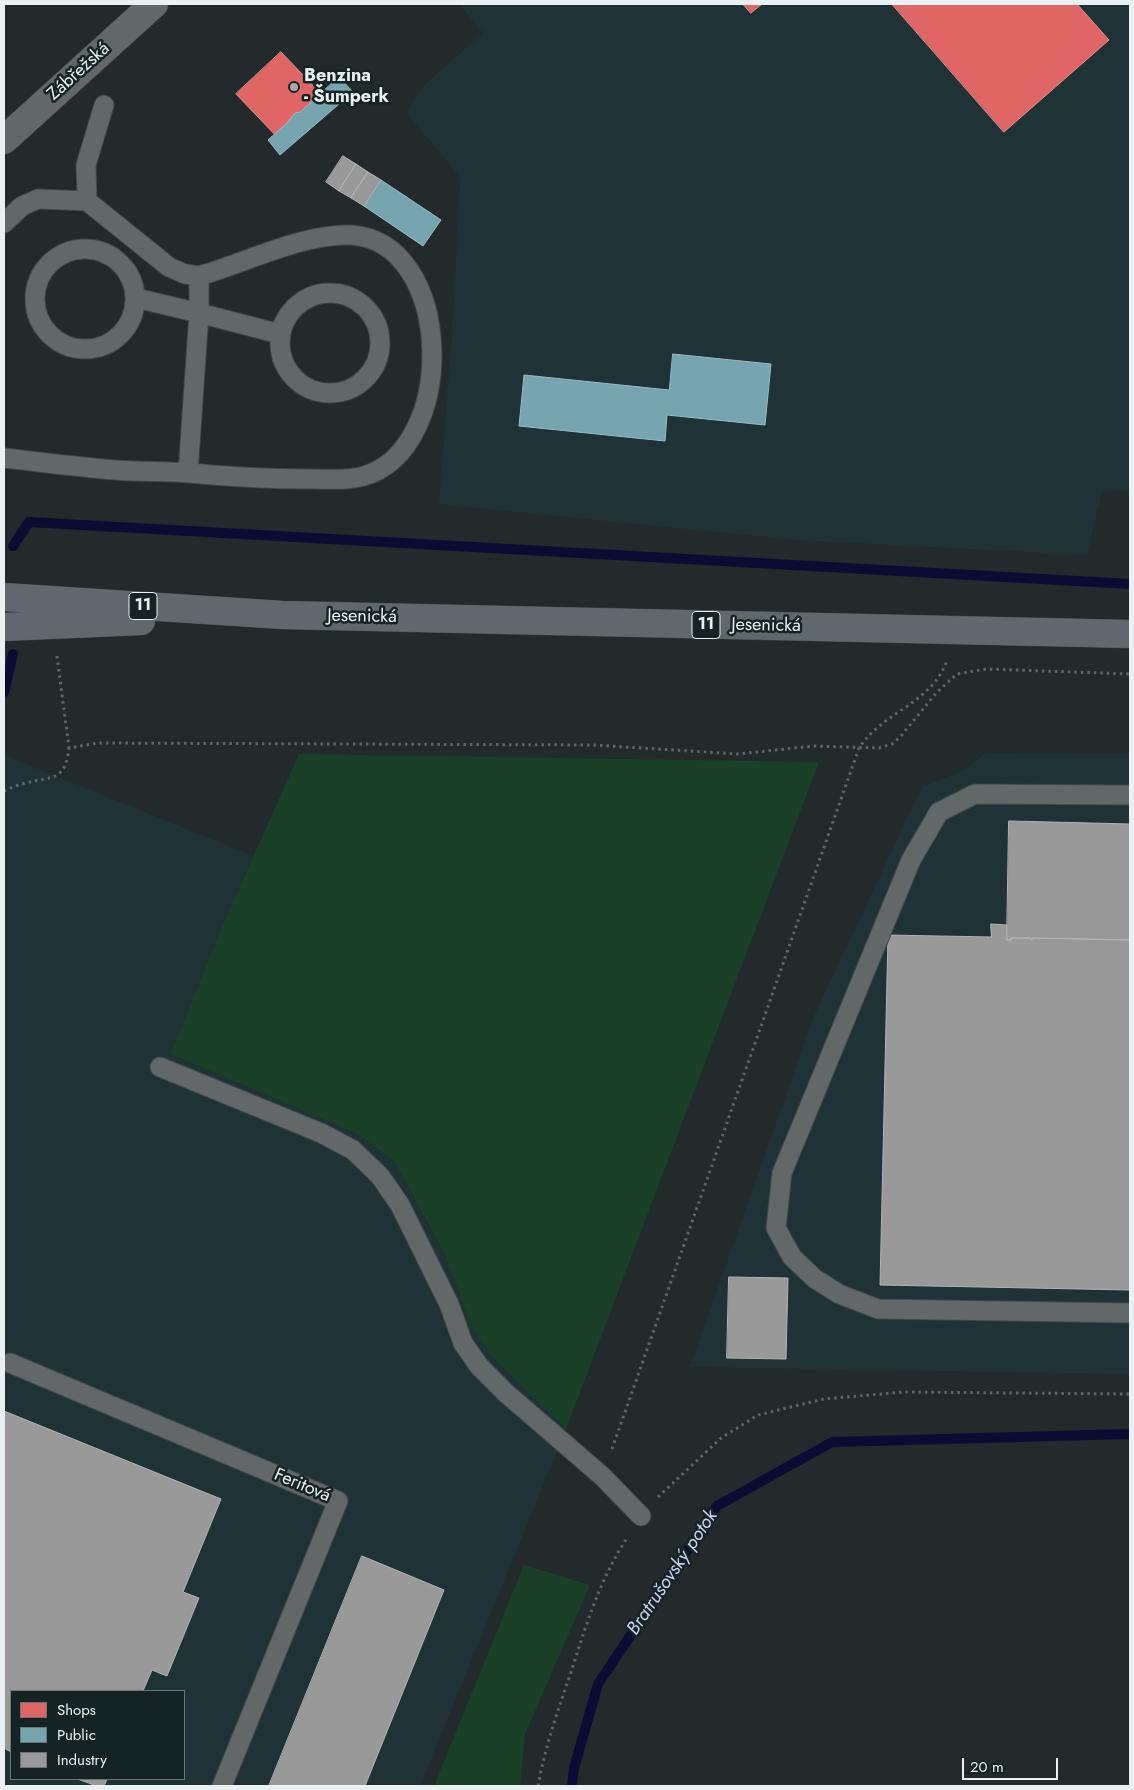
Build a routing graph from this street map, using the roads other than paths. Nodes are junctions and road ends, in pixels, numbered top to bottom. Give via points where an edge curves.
1 (154, 4) edge
2 (104, 105) dead end
3 (4, 140) edge
4 (87, 201) junction
5 (4, 222) edge
6 (199, 276) junction
7 (136, 298) junction
8 (199, 313) junction
9 (280, 334) junction
10 (4, 458) edge
11 (188, 473) junction
12 (4, 597) edge
13 (283, 615) junction
14 (4, 628) edge
15 (1130, 634) edge
16 (1130, 795) edge
17 (160, 1067) dead end
18 (1130, 1313) edge
19 (10, 1364) dead end
20 (641, 1516) road end
21 (222, 1786) edge

1 - 3 street, Zábřežská
2 - 4 lane via 86,165
4 - 5 lane via 38,200 22,206
4 - 6 lane via 169,267
6 - 8 lane
6 - 11 lane via 323,236 353,235 382,244 402,261 418,287 429,324 433,367 424,412 411,440 387,465 365,476 292,479
7 - 7 lane via 133,281 124,266 110,255 94,249 76,249 60,255 46,266 38,281 35,297 37,313 44,328 69,347 85,350 116,340 134,314
7 - 8 lane
8 - 9 lane
8 - 11 lane
9 - 9 lane via 280,349 288,370 304,386 317,393 348,391 372,372 378,358 378,326 357,300 342,294 326,293 296,305
10 - 11 lane via 116,470
12 - 13 main road, Jesenická / 11
13 - 14 main road, Jesenická / 11
13 - 15 main road, Jesenická / 11
16 - 18 lane via 975,794 939,812 911,860 782,1173 776,1228 792,1257 814,1278 839,1294 878,1309
17 - 20 lane via 321,1133 353,1150 380,1176 400,1206 449,1304 463,1344 479,1366 602,1476
19 - 21 lane, Feritová via 338,1502

